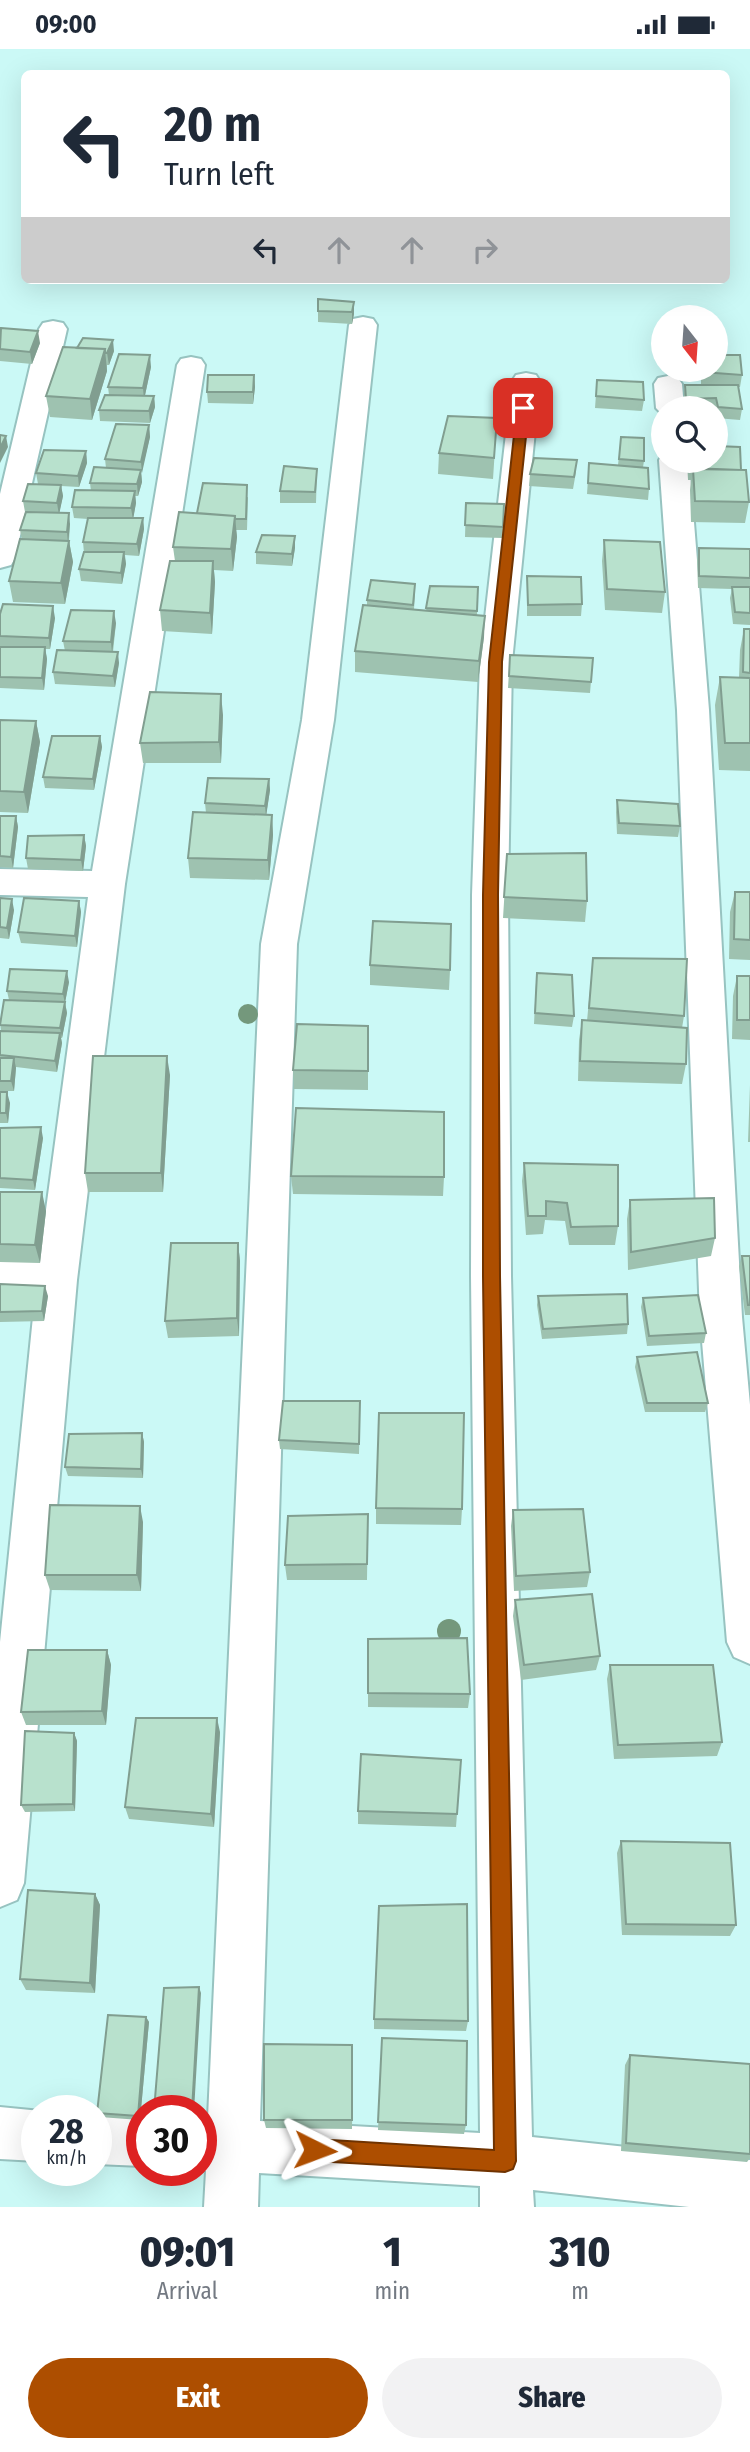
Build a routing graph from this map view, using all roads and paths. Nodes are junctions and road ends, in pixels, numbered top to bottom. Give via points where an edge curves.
1 (363, 325) dead end
2 (52, 329) dead end
3 (191, 365) dead end
4 (526, 381) dead end
5 (675, 473) edge
6 (0, 558) edge
7 (0, 882) edge
8 (107, 884) junction
9 (0, 1279) edge
10 (57, 1280) junction
11 (750, 1643) edge
12 (0, 1883) edge
13 (0, 2133) edge
14 (21, 2134) edge
15 (217, 2145) edge
16 (506, 2184) edge
17 (750, 2187) edge
18 (231, 2207) edge

1 - 15 street via 318,720 279,944
2 - 6 street
3 - 8 street
4 - 16 street via 496,662 490,895 491,1276
5 - 11 street via 693,709 720,1317
7 - 8 street
8 - 10 street
9 - 10 street
10 - 12 street
13 - 14 street
15 - 16 street
15 - 18 street
16 - 17 street

